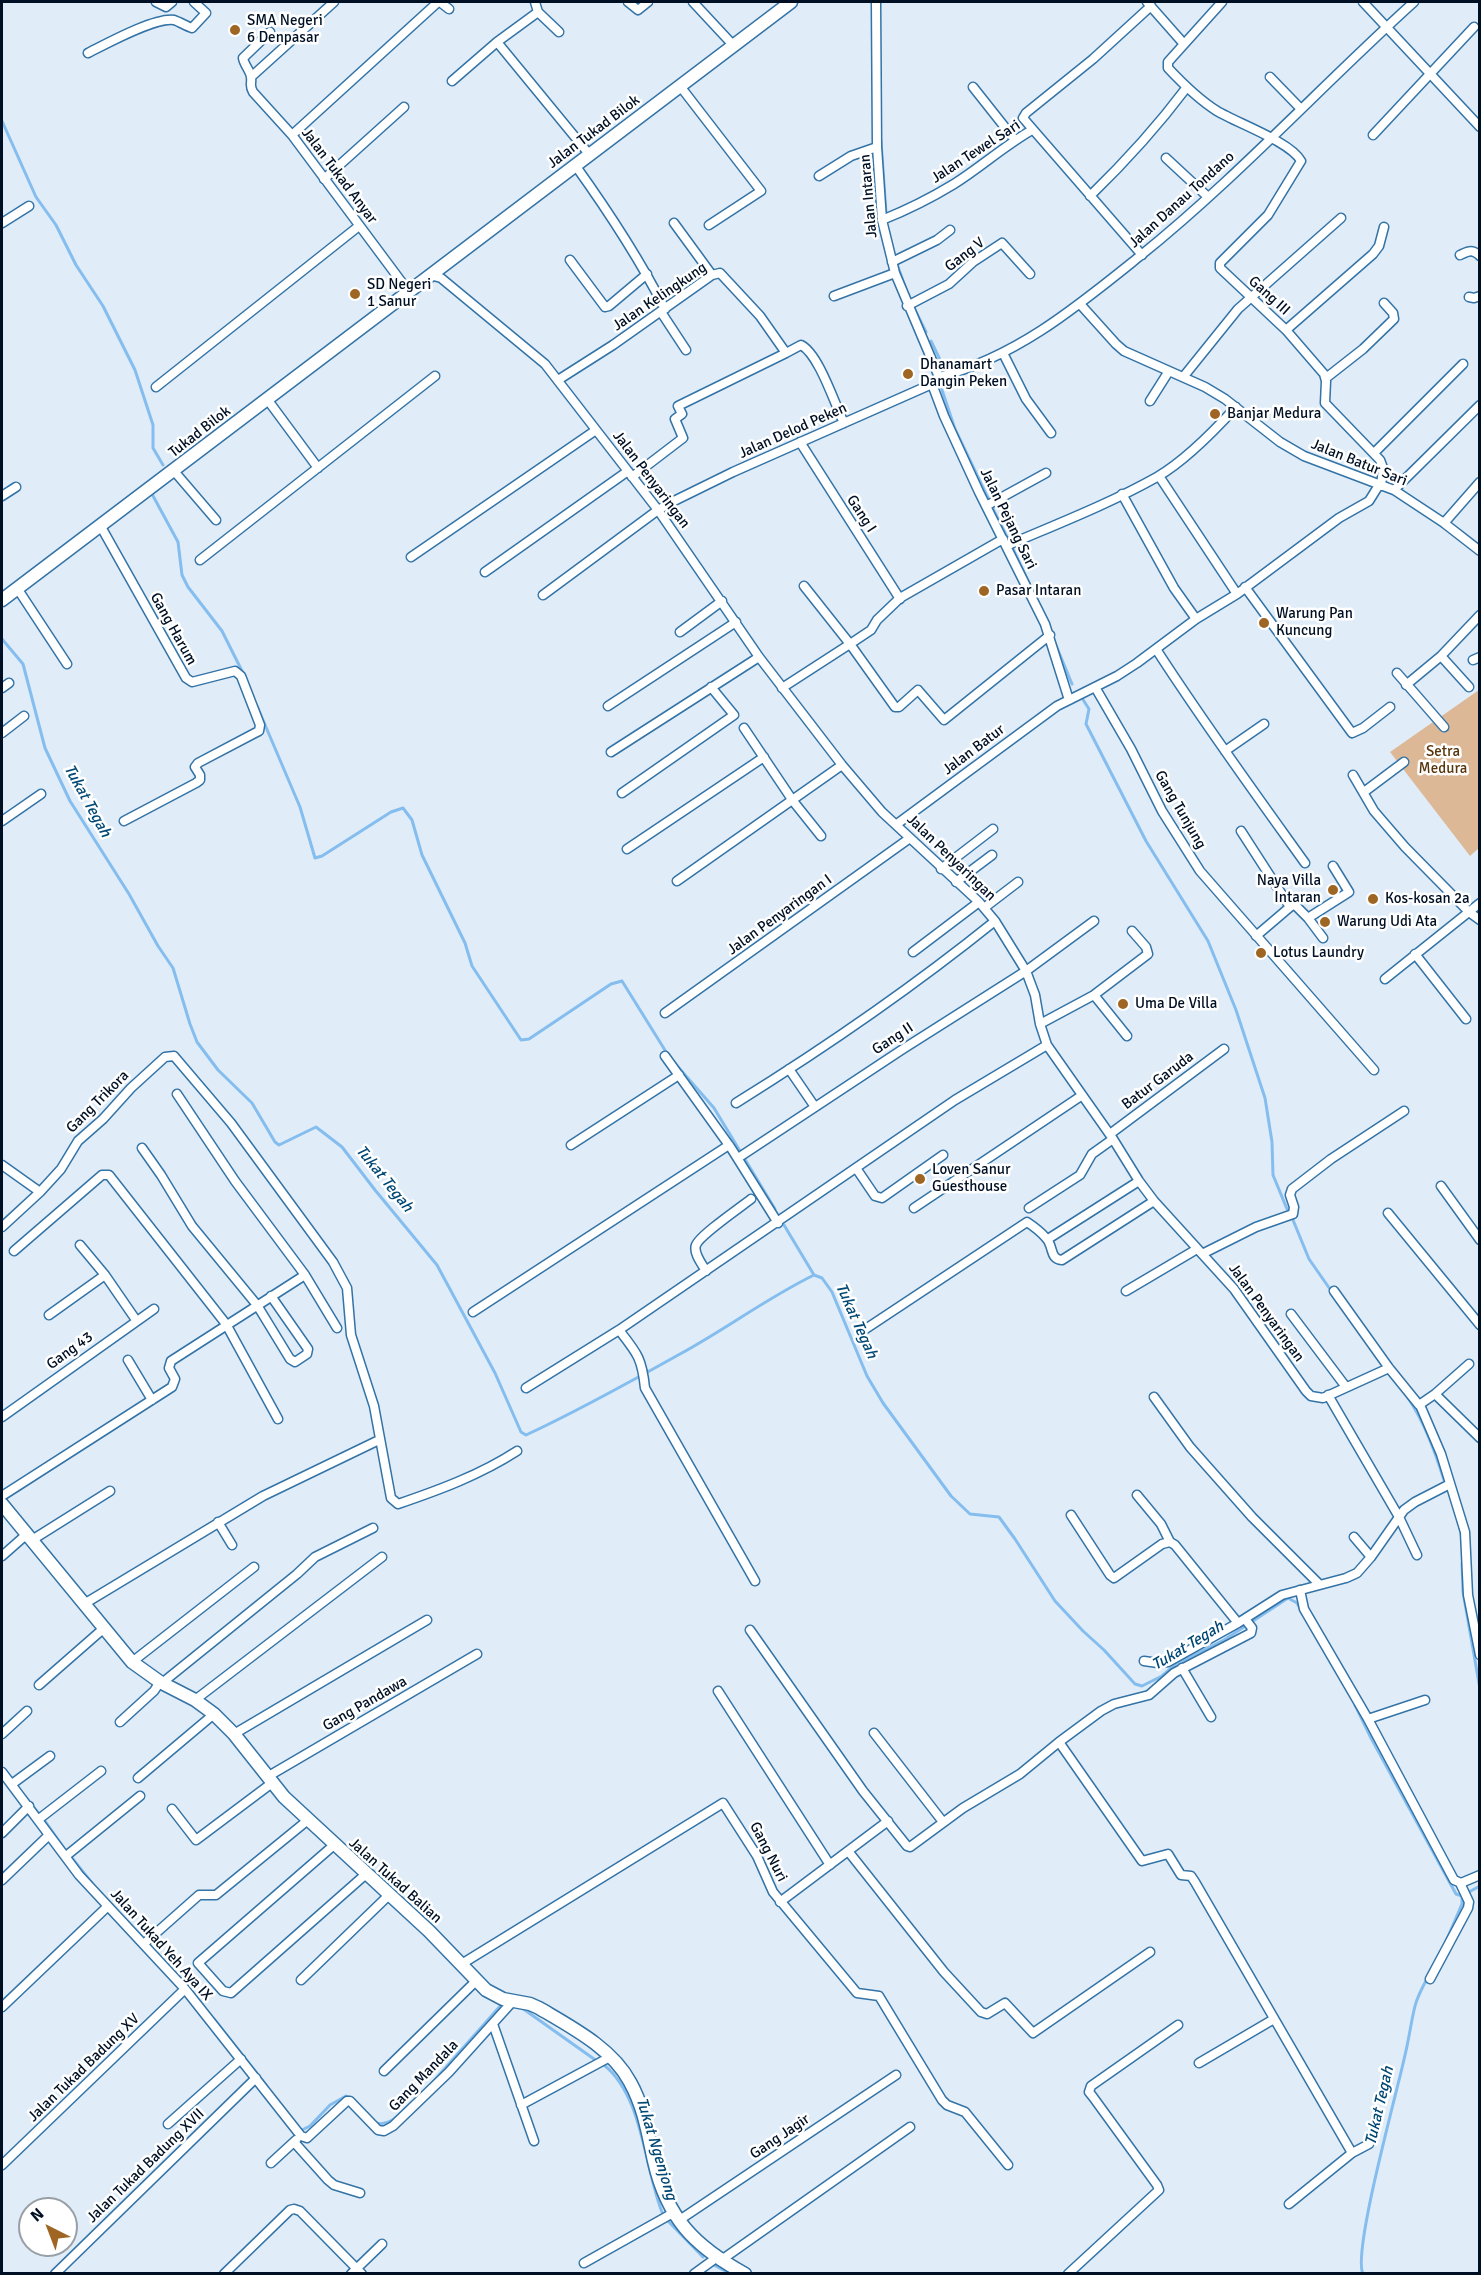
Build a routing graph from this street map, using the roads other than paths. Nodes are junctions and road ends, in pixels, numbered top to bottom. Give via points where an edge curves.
1 (156, 2) edge
2 (172, 2) edge
3 (194, 2) edge
4 (334, 2) edge
5 (535, 2) edge
6 (628, 2) edge
7 (648, 2) edge
8 (693, 2) edge
9 (791, 2) edge
10 (876, 2) edge
11 (1222, 2) edge
12 (1363, 2) edge
13 (1414, 2) edge
14 (1149, 4) edge
15 (449, 9) dead end
16 (538, 12) junction
17 (1474, 27) dead end
18 (1386, 28) junction
19 (270, 32) dead end
20 (559, 32) dead end
21 (497, 42) junction
22 (1184, 44) junction
23 (733, 45) junction
24 (88, 53) dead end
25 (1429, 74) junction
26 (251, 77) junction
27 (1270, 77) dead end
28 (452, 81) dead end
29 (680, 86) junction
30 (973, 87) dead end
31 (1187, 87) junction
32 (404, 106) dead end
33 (1301, 109) junction
34 (1479, 127) edge
35 (1032, 130) junction
36 (292, 135) junction
37 (1373, 135) dead end
38 (1271, 138) junction
39 (1015, 140) junction
40 (877, 147) junction
41 (590, 154) junction
42 (1166, 158) dead end
43 (575, 165) junction
44 (819, 176) dead end
45 (324, 179) junction
46 (1090, 196) junction
47 (1208, 197) junction
48 (28, 206) dead end
49 (1341, 218) dead end
50 (882, 220) junction
51 (2, 223) edge
52 (674, 223) dead end
53 (709, 225) dead end
54 (359, 226) junction
55 (1384, 227) dead end
56 (950, 230) dead end
57 (1142, 255) junction
58 (1460, 255) dead end
59 (1479, 256) edge
60 (570, 260) dead end
61 (892, 262) junction
62 (895, 273) junction
63 (437, 274) junction
64 (647, 274) junction
65 (712, 274) junction
66 (1030, 274) dead end
67 (412, 290) junction
68 (834, 296) dead end
69 (1479, 296) edge
70 (1251, 297) junction
71 (1469, 297) dead end
72 (1384, 303) dead end
73 (1080, 304) junction
74 (908, 306) junction
75 (663, 310) junction
76 (1286, 330) junction
77 (686, 350) dead end
78 (786, 352) junction
79 (1003, 353) junction
80 (1463, 364) dead end
81 (1169, 371) junction
82 (435, 376) dead end
83 (1184, 376) junction
84 (1326, 378) junction
85 (558, 380) junction
86 (936, 381) junction
87 (156, 387) dead end
88 (267, 399) junction
89 (1150, 401) dead end
90 (1479, 405) edge
91 (1236, 407) junction
92 (844, 423) junction
93 (596, 430) junction
94 (1051, 433) dead end
95 (800, 442) junction
96 (1374, 453) junction
97 (318, 468) junction
98 (174, 471) junction
99 (1046, 473) dead end
100 (630, 474) junction
101 (1159, 476) junction
102 (1479, 482) edge
103 (1380, 486) junction
104 (16, 487) dead end
105 (1394, 490) junction
106 (1122, 494) junction
107 (2, 496) edge
108 (986, 506) junction
109 (658, 510) junction
110 (216, 520) dead end
111 (1444, 524) junction
112 (100, 525) junction
113 (1005, 543) junction
114 (1479, 551) edge
115 (411, 557) dead end
116 (200, 560) dead end
117 (485, 572) dead end
118 (804, 586) dead end
119 (1245, 587) junction
120 (17, 588) junction
121 (1237, 594) junction
122 (543, 595) dead end
123 (900, 599) junction
124 (2, 600) edge
125 (722, 601) junction
126 (1479, 615) edge
127 (1196, 619) junction
128 (736, 622) junction
129 (680, 632) dead end
130 (1050, 635) junction
131 (850, 644) junction
132 (1156, 649) junction
133 (1441, 656) junction
134 (759, 657) junction
135 (67, 664) dead end
136 (1397, 674) dead end
137 (1406, 685) junction
138 (711, 687) junction
139 (1095, 687) junction
140 (1469, 687) dead end
141 (782, 688) junction
142 (1069, 700) junction
143 (608, 706) dead end
144 (1390, 707) dead end
145 (24, 716) dead end
146 (1264, 724) dead end
147 (1444, 727) dead end
148 (744, 728) dead end
149 (2, 733) edge
150 (1225, 751) junction
151 (611, 752) dead end
152 (764, 757) junction
153 (1404, 762) dead end
154 (842, 765) junction
155 (1353, 775) dead end
156 (1364, 792) junction
157 (622, 793) dead end
158 (41, 794) dead end
159 (793, 801) junction
160 (2, 821) edge
161 (124, 821) dead end
162 (897, 824) junction
163 (993, 829) dead end
164 (1241, 831) dead end
165 (821, 836) dead end
166 (910, 838) junction
167 (627, 849) dead end
168 (992, 855) dead end
169 (1305, 862) dead end
170 (1333, 866) dead end
171 (941, 869) junction
172 (677, 881) dead end
173 (956, 882) junction
174 (1018, 882) dead end
175 (1479, 903) edge
176 (981, 905) junction
177 (1290, 907) junction
178 (1469, 912) junction
179 (1308, 918) junction
180 (1479, 920) edge
181 (995, 921) junction
182 (1094, 921) dead end
183 (1132, 932) dead end
184 (1256, 936) junction
185 (1323, 938) dead end
186 (913, 952) dead end
187 (1415, 954) junction
188 (1026, 971) junction
189 (1385, 979) dead end
190 (1094, 995) junction
191 (665, 1013) dead end
192 (1466, 1019) dead end
193 (1040, 1024) junction
194 (1127, 1036) dead end
195 (1047, 1045) junction
196 (1224, 1049) dead end
197 (665, 1056) dead end
198 (789, 1070) junction
199 (1374, 1070) dead end
200 (679, 1075) junction
201 (177, 1094) dead end
202 (1081, 1096) junction
203 (736, 1103) dead end
204 (815, 1107) junction
205 (1404, 1111) dead end
206 (1111, 1137) junction
207 (571, 1145) dead end
208 (729, 1145) junction
209 (142, 1148) dead end
210 (943, 1155) dead end
211 (742, 1156) junction
212 (2, 1164) edge
213 (856, 1168) junction
214 (1139, 1181) junction
215 (1441, 1186) dead end
216 (40, 1192) junction
217 (751, 1199) dead end
218 (1154, 1200) junction
219 (914, 1208) dead end
220 (1029, 1208) dead end
221 (1388, 1214) dead end
222 (778, 1223) junction
223 (2, 1227) edge
224 (1048, 1239) junction
225 (1479, 1240) edge
226 (80, 1245) dead end
227 (14, 1251) dead end
228 (1199, 1251) junction
229 (706, 1271) junction
230 (105, 1275) junction
231 (304, 1275) junction
232 (1126, 1291) dead end
233 (1334, 1291) dead end
234 (271, 1296) junction
235 (256, 1305) junction
236 (154, 1309) dead end
237 (473, 1312) dead end
238 (1291, 1314) dead end
239 (49, 1315) dead end
240 (136, 1320) junction
241 (226, 1324) junction
242 (1479, 1325) edge
243 (337, 1328) dead end
244 (619, 1330) junction
245 (861, 1332) dead end
246 (128, 1360) dead end
247 (1469, 1364) dead end
248 (1389, 1368) junction
249 (1346, 1387) junction
250 (526, 1388) dead end
251 (1435, 1394) junction
252 (1328, 1395) junction
253 (1154, 1397) dead end
254 (152, 1401) junction
255 (1420, 1406) junction
256 (2, 1417) edge
257 (278, 1419) dead end
258 (1479, 1438) edge
259 (379, 1440) junction
260 (517, 1451) dead end
261 (1450, 1484) junction
262 (110, 1491) dead end
263 (1137, 1495) dead end
264 (2, 1496) edge
265 (2, 1504) edge
266 (1071, 1515) dead end
267 (1399, 1517) junction
268 (218, 1522) junction
269 (373, 1528) dead end
270 (30, 1537) junction
271 (1354, 1537) dead end
272 (1170, 1542) junction
273 (232, 1545) dead end
274 (1417, 1555) dead end
275 (2, 1556) edge
276 (382, 1557) dead end
277 (1371, 1557) junction
278 (254, 1567) dead end
279 (755, 1581) dead end
280 (1319, 1584) junction
281 (1300, 1590) junction
282 (84, 1604) junction
283 (427, 1620) dead end
284 (1246, 1623) junction
285 (103, 1629) junction
286 (750, 1629) dead end
287 (477, 1654) dead end
288 (1479, 1656) edge
289 (1144, 1661) dead end
290 (132, 1662) junction
291 (1182, 1668) junction
292 (161, 1682) junction
293 (39, 1685) dead end
294 (718, 1691) dead end
295 (195, 1700) junction
296 (1425, 1700) dead end
297 (27, 1711) dead end
298 (214, 1714) junction
299 (1211, 1717) dead end
300 (1368, 1719) junction
301 (120, 1722) dead end
302 (873, 1733) dead end
303 (2, 1734) edge
304 (234, 1734) junction
305 (1059, 1742) junction
306 (50, 1756) dead end
307 (101, 1771) dead end
308 (2, 1772) edge
309 (138, 1778) dead end
310 (269, 1780) junction
311 (15, 1783) junction
312 (140, 1796) dead end
313 (29, 1806) junction
314 (172, 1809) dead end
315 (39, 1820) junction
316 (308, 1820) junction
317 (888, 1821) junction
318 (943, 1822) junction
319 (2, 1833) edge
320 (50, 1835) junction
321 (334, 1845) junction
322 (848, 1851) junction
323 (66, 1856) junction
324 (830, 1865) junction
325 (366, 1874) junction
326 (1479, 1875) edge
327 (2, 1880) edge
328 (1460, 1883) junction
329 (389, 1895) junction
330 (780, 1902) junction
331 (107, 1907) junction
332 (147, 1941) dead end
333 (1150, 1952) dead end
334 (460, 1965) junction
335 (1430, 1979) dead end
336 (301, 1980) dead end
337 (476, 1980) junction
338 (185, 1989) junction
339 (513, 2001) junction
340 (2, 2007) edge
341 (1274, 2019) junction
342 (493, 2024) junction
343 (1178, 2025) dead end
344 (610, 2057) junction
345 (241, 2059) junction
346 (1199, 2063) dead end
347 (384, 2070) dead end
348 (896, 2075) dead end
349 (256, 2078) junction
350 (521, 2105) junction
351 (168, 2124) dead end
352 (909, 2127) dead end
353 (301, 2136) junction
354 (534, 2141) dead end
355 (294, 2142) junction
356 (803, 2144) dead end
357 (1369, 2144) dead end
358 (1352, 2153) junction
359 (271, 2163) dead end
360 (2, 2165) edge
361 (1008, 2165) dead end
362 (360, 2193) dead end
363 (1288, 2204) dead end
364 (678, 2220) junction
365 (382, 2244) dead end
366 (718, 2259) junction
367 (584, 2263) dead end
368 (357, 2272) edge
369 (55, 2274) edge
370 (224, 2274) edge
371 (694, 2274) edge
372 (744, 2274) edge
373 (1068, 2274) edge

1 - 2 street via 166,7
3 - 24 street via 206,13 192,28 166,20
4 - 26 street
5 - 16 street
6 - 7 street via 639,10
8 - 23 street
9 - 23 street, Jalan Tukad Bilok
10 - 40 street, Jalan Intaran
11 - 22 street
12 - 18 street
13 - 18 street, Jalan Danau Tondano
14 - 22 street
14 - 35 street via 1093,59 1026,113 1023,118
15 - 36 street via 437,3
16 - 20 street
16 - 21 street
17 - 25 street
18 - 25 street
18 - 33 street, Jalan Danau Tondano
19 - 26 street, Jalan Tukad Anyar via 243,58
21 - 28 street
21 - 41 street
22 - 31 street via 1167,64
23 - 29 street, Jalan Tukad Bilok
25 - 34 street
25 - 37 street
26 - 36 street, Jalan Tukad Anyar via 253,92
27 - 33 street
29 - 41 street, Jalan Tukad Bilok
29 - 53 street via 761,191
30 - 39 street
31 - 38 street via 1219,112
31 - 46 street via 1157,126
32 - 45 street
33 - 38 street, Jalan Danau Tondano
35 - 39 street, Jalan Tewel Sari
35 - 46 street, Jalan Tewel Sari
36 - 45 street, Jalan Tukad Anyar
38 - 47 street, Jalan Danau Tondano
38 - 70 street, Gang III via 1300,162 1268,216 1219,265
39 - 50 street, Jalan Tewel Sari via 955,183
40 - 44 street via 852,156
40 - 50 street, Jalan Intaran
41 - 43 street, Jalan Tukad Bilok
42 - 47 street
43 - 63 street, Jalan Tukad Bilok
43 - 64 street
45 - 54 street, Jalan Tukad Anyar
46 - 57 street, Jalan Tewel Sari
47 - 57 street, Jalan Danau Tondano
48 - 51 street
49 - 70 street
50 - 61 street, Jalan Intaran
52 - 65 street
54 - 67 street, Jalan Tukad Anyar
54 - 87 street
55 - 76 street via 1373,254
56 - 61 street
57 - 73 street, Jalan Danau Tondano
58 - 59 street via 1470,250
60 - 64 street via 605,307
61 - 62 street, Jalan Intaran
62 - 68 street
62 - 74 street, Jalan Intaran
63 - 67 street, Jalan Tukad Bilok
63 - 85 street, Jalan Penyaringan via 535,355
64 - 75 street
65 - 75 street, Jalan Kelingkung
65 - 78 street, Jalan Kelingkung via 722,274
66 - 74 street, Gang V via 1002,243 949,284
67 - 88 street, Tukad Bilok
69 - 71 street
70 - 76 street, Gang III
70 - 83 street
72 - 84 street via 1394,319
73 - 79 street, Jalan Danau Tondano
73 - 81 street, Jalan Batur Sari via 1116,344
74 - 86 street, Jalan Intaran
75 - 77 street
75 - 85 street, Jalan Kelingkung
76 - 84 street, Gang III
78 - 92 street via 801,345 807,348
78 - 100 street via 678,406 682,414 675,419 683,438
79 - 86 street, Jalan Danau Tondano
79 - 94 street via 1026,399
80 - 96 street
81 - 83 street, Jalan Batur Sari
81 - 89 street
82 - 97 street
83 - 91 street, Jalan Batur Sari
84 - 96 street via 1324,400 1328,408
85 - 93 street, Jalan Penyaringan
86 - 92 street, Jalan Delod Peken
86 - 108 street, Jalan Pejang Sari via 944,416
88 - 97 street
88 - 98 street, Tukad Bilok
90 - 105 street
91 - 101 street via 1209,436
91 - 103 street, Jalan Batur Sari via 1304,456
92 - 95 street, Jalan Delod Peken
93 - 100 street, Jalan Penyaringan
93 - 115 street
95 - 109 street, Jalan Delod Peken
95 - 123 street, Gang I
96 - 103 street via 1382,464
97 - 116 street
98 - 110 street
98 - 112 street, Tukad Bilok
99 - 108 street
100 - 109 street, Jalan Penyaringan
100 - 117 street
101 - 106 street
101 - 121 street
102 - 111 street
103 - 105 street, Jalan Batur Sari
103 - 119 street, Jalan Batur via 1369,501 1339,518
104 - 107 street
105 - 111 street, Jalan Batur Sari
106 - 113 street
106 - 127 street via 1174,588
108 - 113 street, Jalan Pejang Sari
109 - 122 street, Jalan Delod Peken
109 - 125 street, Jalan Penyaringan
111 - 114 street, Jalan Batur Sari
112 - 120 street, Tukad Bilok
112 - 161 street, Gang Harum via 186,678 192,682 235,670 260,725 255,733 198,764 195,767 200,780 196,783
113 - 123 street
113 - 130 street, Jalan Pejang Sari
118 - 131 street
119 - 121 street, Jalan Batur
119 - 144 street via 1352,734
120 - 124 street, Tukad Bilok
120 - 135 street
121 - 127 street, Jalan Batur
123 - 131 street via 871,630
125 - 128 street, Jalan Penyaringan
125 - 129 street
126 - 133 street
127 - 132 street, Jalan Batur
128 - 134 street, Jalan Penyaringan
128 - 143 street
130 - 131 street via 944,720 918,690 895,707
130 - 142 street, Jalan Pejang Sari
131 - 141 street
132 - 139 street, Jalan Batur
132 - 150 street
133 - 137 street
133 - 140 street
134 - 138 street
134 - 141 street, Jalan Penyaringan
136 - 137 street
137 - 147 street
138 - 151 street
138 - 157 street via 734,715
139 - 142 street, Jalan Batur
139 - 184 street, Gang Tunjung via 1181,843
141 - 154 street, Jalan Penyaringan
142 - 162 street, Jalan Batur
145 - 149 street
146 - 150 street
148 - 152 street
150 - 169 street
152 - 159 street
152 - 167 street
153 - 156 street
154 - 159 street
154 - 162 street, Jalan Penyaringan
155 - 156 street
156 - 178 street via 1374,811 1405,847
158 - 160 street
159 - 165 street
159 - 172 street
162 - 166 street, Jalan Penyaringan
163 - 171 street
164 - 177 street
166 - 171 street, Jalan Penyaringan
166 - 191 street, Jalan Penyaringan I
168 - 173 street
170 - 179 street via 1349,892
171 - 173 street, Jalan Penyaringan
173 - 176 street, Jalan Penyaringan
174 - 176 street
175 - 178 street
176 - 181 street, Jalan Penyaringan
176 - 186 street
177 - 179 street via 1293,904
177 - 184 street
178 - 180 street
178 - 187 street
179 - 185 street
181 - 188 street, Jalan Penyaringan
181 - 198 street via 932,972
182 - 188 street, Gang II
183 - 190 street via 1148,954
184 - 199 street, Gang Tunjung
187 - 189 street
187 - 192 street
188 - 193 street, Jalan Penyaringan
188 - 204 street, Gang II
190 - 193 street
190 - 194 street
193 - 195 street, Jalan Penyaringan
195 - 202 street, Jalan Penyaringan
195 - 213 street via 955,1100
196 - 206 street, Batur Garuda
197 - 200 street
198 - 203 street
198 - 204 street
200 - 207 street
200 - 208 street
201 - 231 street
202 - 206 street, Jalan Penyaringan
202 - 219 street
204 - 211 street, Gang II
205 - 228 street via 1292,1189 1293,1214
206 - 214 street, Jalan Penyaringan
206 - 220 street, Batur Garuda via 1092,1154 1080,1174
208 - 211 street
208 - 237 street
209 - 235 street via 192,1226
210 - 213 street via 882,1198 875,1196
211 - 222 street
212 - 216 street
213 - 222 street
214 - 218 street, Jalan Penyaringan
214 - 224 street
215 - 225 street
216 - 223 street, Gang Trikora
216 - 259 street, Gang Trikora via 61,1169 78,1141 146,1074 165,1057 177,1058 231,1123 333,1262 347,1288 351,1335 374,1406
217 - 229 street via 696,1245
218 - 224 street via 1062,1260 1053,1256
218 - 228 street, Jalan Penyaringan
221 - 242 street
222 - 229 street
224 - 245 street via 1026,1222
226 - 230 street
227 - 241 street via 107,1173
228 - 232 street
228 - 252 street, Jalan Penyaringan via 1234,1289 1306,1391 1317,1398
229 - 244 street
230 - 239 street
230 - 240 street
231 - 234 street
231 - 243 street
233 - 248 street
234 - 235 street
234 - 235 street via 308,1349 295,1362
235 - 241 street
236 - 240 street, Gang 43
238 - 249 street
240 - 256 street, Gang 43
241 - 254 street via 171,1361 174,1385
241 - 257 street
244 - 250 street
244 - 279 street via 638,1355 645,1388
246 - 254 street
247 - 251 street
248 - 249 street
248 - 255 street
249 - 252 street
251 - 255 street
251 - 258 street
252 - 267 street
253 - 280 street via 1190,1447
254 - 264 street
255 - 261 street
259 - 260 street via 391,1498 398,1504 460,1481
259 - 268 street
261 - 267 street via 1408,1506
261 - 288 street via 1465,1532 1468,1595
262 - 270 street
263 - 272 street
265 - 270 street, Jalan Tukad Balian
266 - 272 street via 1114,1578
267 - 274 street
267 - 277 street
268 - 273 street
268 - 282 street
269 - 292 street via 310,1561
270 - 275 street
270 - 282 street, Jalan Tukad Balian
271 - 277 street
272 - 284 street
276 - 295 street
277 - 280 street via 1357,1573
278 - 290 street
280 - 281 street
281 - 284 street via 1276,1598
281 - 300 street via 1304,1609
282 - 285 street, Jalan Tukad Balian
283 - 304 street
284 - 289 street via 1168,1662
284 - 291 street via 1251,1633
285 - 290 street, Jalan Tukad Balian
285 - 293 street
286 - 317 street
287 - 310 street, Gang Pandawa
290 - 292 street, Jalan Tukad Balian
291 - 299 street
291 - 305 street via 1149,1695 1114,1704
292 - 295 street, Jalan Tukad Balian
292 - 301 street
294 - 324 street
295 - 298 street, Jalan Tukad Balian
296 - 300 street
297 - 303 street
298 - 304 street, Jalan Tukad Balian
298 - 309 street
300 - 328 street
302 - 318 street
304 - 310 street, Jalan Tukad Balian
305 - 318 street via 1012,1779
305 - 341 street via 1142,1860 1168,1854 1181,1875 1191,1876
306 - 311 street
307 - 315 street
308 - 311 street, Jalan Tukad Yeh Aya IX
310 - 314 street, Gang Pandawa via 196,1840
310 - 316 street, Jalan Tukad Balian
311 - 313 street, Jalan Tukad Yeh Aya IX
312 - 323 street
313 - 315 street, Jalan Tukad Yeh Aya IX
313 - 319 street
315 - 320 street, Jalan Tukad Yeh Aya IX
316 - 321 street, Jalan Tukad Balian
316 - 332 street via 216,1895 199,1895
317 - 318 street via 910,1847
317 - 322 street
320 - 323 street, Jalan Tukad Yeh Aya IX
320 - 327 street
321 - 325 street, Jalan Tukad Balian
321 - 325 street via 198,1963 223,1991 231,1993
322 - 324 street
322 - 333 street via 944,1972 981,2012 987,2013 1005,2003 1033,2033
323 - 331 street, Jalan Tukad Yeh Aya IX
324 - 330 street
325 - 329 street, Jalan Tukad Balian
326 - 328 street
328 - 335 street via 1469,1902
329 - 334 street, Jalan Tukad Balian via 429,1930
329 - 336 street
330 - 334 street, Gang Nuri via 743,1832 722,1803
330 - 361 street, Gang Nuri via 857,1993 879,1996 942,2100 965,2112
331 - 338 street, Jalan Tukad Yeh Aya IX
331 - 340 street
334 - 337 street, Jalan Tukad Balian
337 - 339 street, Jalan Tukad Balian via 493,1995
337 - 347 street
338 - 345 street, Jalan Tukad Yeh Aya IX
338 - 360 street, Jalan Tukad Badung XV
339 - 342 street, Gang Mandala
339 - 344 street, Jalan Tukad Balian via 539,2008
341 - 346 street
341 - 358 street
342 - 350 street
342 - 353 street, Gang Mandala via 390,2128 378,2130 350,2101 343,2103 307,2138
343 - 373 street via 1090,2086 1089,2092 1159,2190
344 - 350 street
344 - 364 street, Jalan Tukad Balian via 630,2082 641,2106 658,2178
345 - 349 street, Jalan Tukad Yeh Aya IX
345 - 351 street
348 - 364 street, Gang Jagir
349 - 353 street, Jalan Tukad Yeh Aya IX
349 - 369 street, Jalan Tukad Badung XVII
350 - 354 street
352 - 366 street
353 - 355 street
355 - 359 street
355 - 362 street via 334,2185
356 - 364 street, Gang Jagir
357 - 358 street
358 - 363 street
364 - 366 street, Jalan Tukad Balian
364 - 367 street
365 - 368 street
366 - 371 street
366 - 372 street, Jalan Tukad Balian
368 - 370 street via 294,2209

